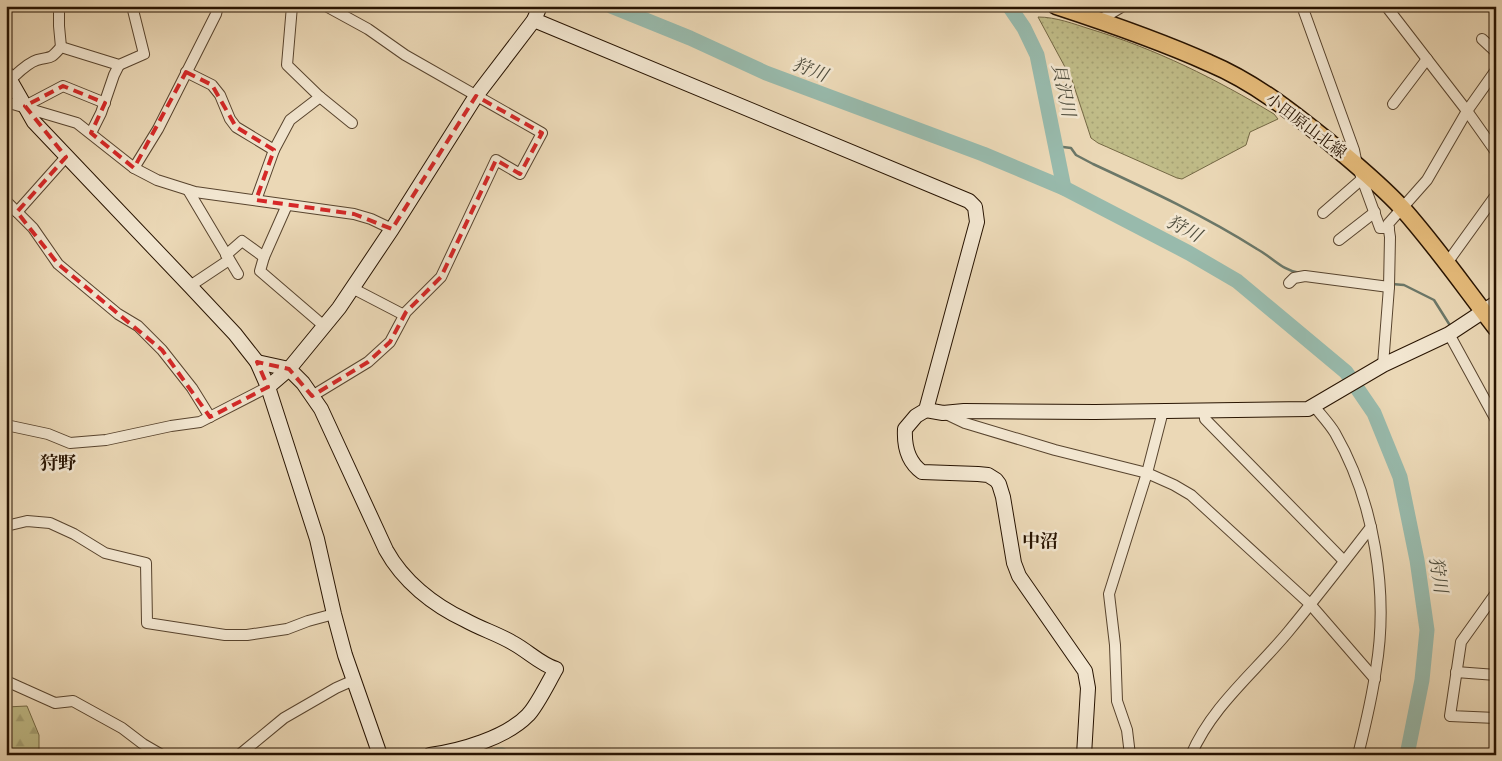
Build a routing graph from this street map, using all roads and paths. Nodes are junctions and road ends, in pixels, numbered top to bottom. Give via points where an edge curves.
1 (59, 6) edge
2 (132, 6) edge
3 (218, 6) edge
4 (292, 6) edge
5 (326, 6) edge
6 (1056, 6) edge
7 (1123, 6) edge
8 (1302, 6) edge
9 (1386, 6) edge
10 (537, 13) edge
11 (1100, 20) junction
12 (1482, 40) dead end
13 (61, 47) junction
14 (1496, 52) edge
15 (1427, 59) junction
16 (119, 66) junction
17 (1496, 70) edge
18 (186, 72) junction
19 (8, 77) edge
20 (476, 96) junction
21 (320, 97) junction
22 (6, 102) edge
23 (105, 102) junction
24 (1393, 104) dead end
25 (24, 106) junction
26 (1467, 111) junction
27 (352, 123) dead end
28 (91, 133) junction
29 (274, 150) junction
30 (1496, 152) edge
31 (66, 156) junction
32 (134, 168) junction
33 (1360, 172) junction
34 (188, 190) junction
35 (1496, 195) edge
36 (256, 200) junction
37 (6, 201) edge
38 (287, 205) junction
39 (1402, 208) junction
40 (17, 212) junction
41 (1375, 212) junction
42 (1322, 213) dead end
43 (1389, 228) junction
44 (392, 229) junction
45 (1340, 240) dead end
46 (228, 257) junction
47 (264, 257) junction
48 (1448, 263) junction
49 (238, 274) dead end
50 (1289, 283) dead end
51 (190, 286) junction
52 (1389, 287) junction
53 (352, 288) junction
54 (1489, 308) edge
55 (404, 315) junction
56 (324, 326) junction
57 (1496, 328) edge
58 (1449, 334) junction
59 (257, 362) junction
60 (1383, 365) junction
61 (289, 369) junction
62 (268, 387) junction
63 (312, 396) junction
64 (1314, 406) junction
65 (926, 410) junction
66 (1204, 410) junction
67 (1164, 411) junction
68 (943, 413) junction
69 (210, 418) junction
70 (1496, 420) edge
71 (6, 425) edge
72 (1147, 473) junction
73 (6, 526) edge
74 (1371, 527) junction
75 (1344, 561) junction
76 (1496, 594) edge
77 (1310, 604) junction
78 (334, 614) junction
79 (1456, 672) junction
80 (1496, 675) edge
81 (1375, 679) junction
82 (354, 680) junction
83 (6, 681) edge
84 (1496, 718) edge
85 (452, 753) edge
86 (162, 755) edge
87 (239, 755) edge
88 (380, 755) edge
89 (430, 755) edge
90 (1084, 755) edge
91 (1130, 755) edge
92 (1191, 755) edge
93 (1358, 755) edge

1 - 13 street
2 - 16 street via 144,54
3 - 18 street
4 - 21 street via 287,65
5 - 20 street
6 - 11 main road, 小田原山北線
7 - 11 street
8 - 33 street
9 - 15 street
10 - 20 street
10 - 65 street via 972,204 977,211 977,222
11 - 33 main road, 小田原山北線 via 1210,63 1246,82 1286,108
12 - 14 street
13 - 16 street
13 - 19 street via 48,59 36,60
15 - 24 street
15 - 26 street
16 - 23 street
17 - 26 street
18 - 29 street via 212,85 236,127
18 - 32 street
19 - 25 street
20 - 44 street
20 - 55 street via 542,133 520,174 496,160 441,277
21 - 27 street
21 - 29 street via 290,120
22 - 25 street
23 - 25 street via 63,86
23 - 28 street
25 - 28 street via 77,123
25 - 31 street via 34,122
26 - 30 street
26 - 39 street via 1427,180
28 - 32 street
29 - 36 street
31 - 40 street
31 - 51 street
32 - 34 street
33 - 39 main road, 小田原山北線
33 - 41 street
33 - 42 street
34 - 36 street
34 - 46 street
35 - 48 street
36 - 38 street
37 - 40 street
38 - 44 street via 354,214
38 - 47 street
39 - 43 street via 1388,224
39 - 48 main road, 小田原山北線
40 - 69 street via 33,228 58,264 118,314 138,326 162,350 192,388
41 - 43 street via 1380,228
41 - 45 street
43 - 52 street
44 - 53 street
46 - 47 street via 242,241
46 - 49 street
46 - 51 street
47 - 56 street via 260,271
48 - 54 main road, 小田原山北線
50 - 52 street via 1294,278 1305,276
51 - 59 street
52 - 60 street
53 - 55 street
53 - 56 street
54 - 57 main road, 小田原山北線
54 - 58 street
55 - 63 street via 390,342 368,362
56 - 61 street
58 - 60 street
58 - 70 street
59 - 61 street
59 - 62 street
60 - 64 street
61 - 62 street
61 - 63 street
62 - 69 street
62 - 78 street via 317,539
63 - 85 street via 392,562 438,605 514,643 556,669 528,715 503,733
64 - 66 street
64 - 74 street via 1335,433 1346,456
65 - 68 street
65 - 90 street via 916,416 906,430 907,453 922,472 988,475 996,480 1003,498 1019,576 1085,671 1088,688
66 - 67 street
66 - 75 street via 1205,419
67 - 68 street
67 - 72 street
68 - 72 street via 1055,450
69 - 71 street via 106,440 70,443 48,434
72 - 77 street via 1191,496
72 - 91 street via 1109,594 1117,701 1127,730
73 - 78 street via 27,520 50,523 105,553 146,563 147,623 225,635 247,635 287,629
74 - 75 street
74 - 81 street via 1378,560 1380,605
75 - 77 street
76 - 79 street via 1460,642
77 - 81 street
77 - 92 street via 1204,728
78 - 82 street
79 - 80 street
79 - 84 street via 1450,716
81 - 93 street
82 - 87 street via 284,718
82 - 88 street
83 - 86 street via 55,703 73,701
85 - 89 street

